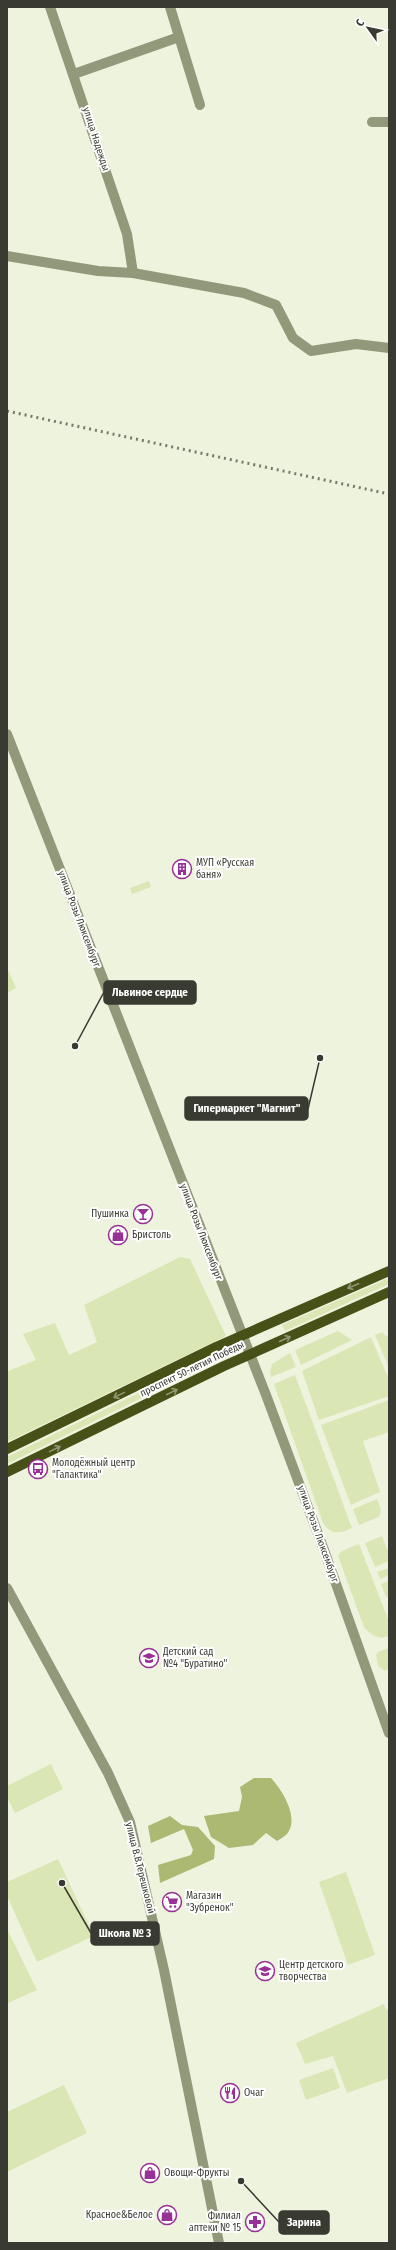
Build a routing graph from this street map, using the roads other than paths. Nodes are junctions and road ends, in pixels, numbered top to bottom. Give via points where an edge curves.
1 (50, 7) edge
2 (170, 7) edge
3 (179, 37) junction
4 (74, 74) junction
5 (200, 105) dead end
6 (372, 122) dead end
7 (389, 122) edge
8 (7, 256) edge
9 (133, 273) junction
10 (389, 348) edge
11 (7, 734) edge
12 (389, 1270) edge
13 (389, 1292) edge
14 (242, 1335) junction
15 (250, 1354) junction
16 (7, 1450) edge
17 (7, 1472) edge
18 (7, 1588) edge
19 (389, 1733) edge
20 (219, 2243) edge

1 - 4 street, улица Надежды
2 - 3 street
3 - 4 street
3 - 5 street
4 - 9 street, улица Надежды via 127,234
6 - 7 street
8 - 9 street via 98,271
9 - 10 street via 244,293 276,305 293,338 312,351 356,344
11 - 14 street, улица Розы Люксембург
12 -> 14 main road, проспект 50-летия Победы
15 -> 13 main road, проспект 50-летия Победы
14 - 15 street, улица Розы Люксембург
14 -> 16 main road, проспект 50-летия Победы
17 -> 15 main road, проспект 50-летия Победы
15 - 19 street, улица Розы Люксембург
18 - 20 street, улица В.В.Терешковой via 108,1773 130,1822 162,1963

